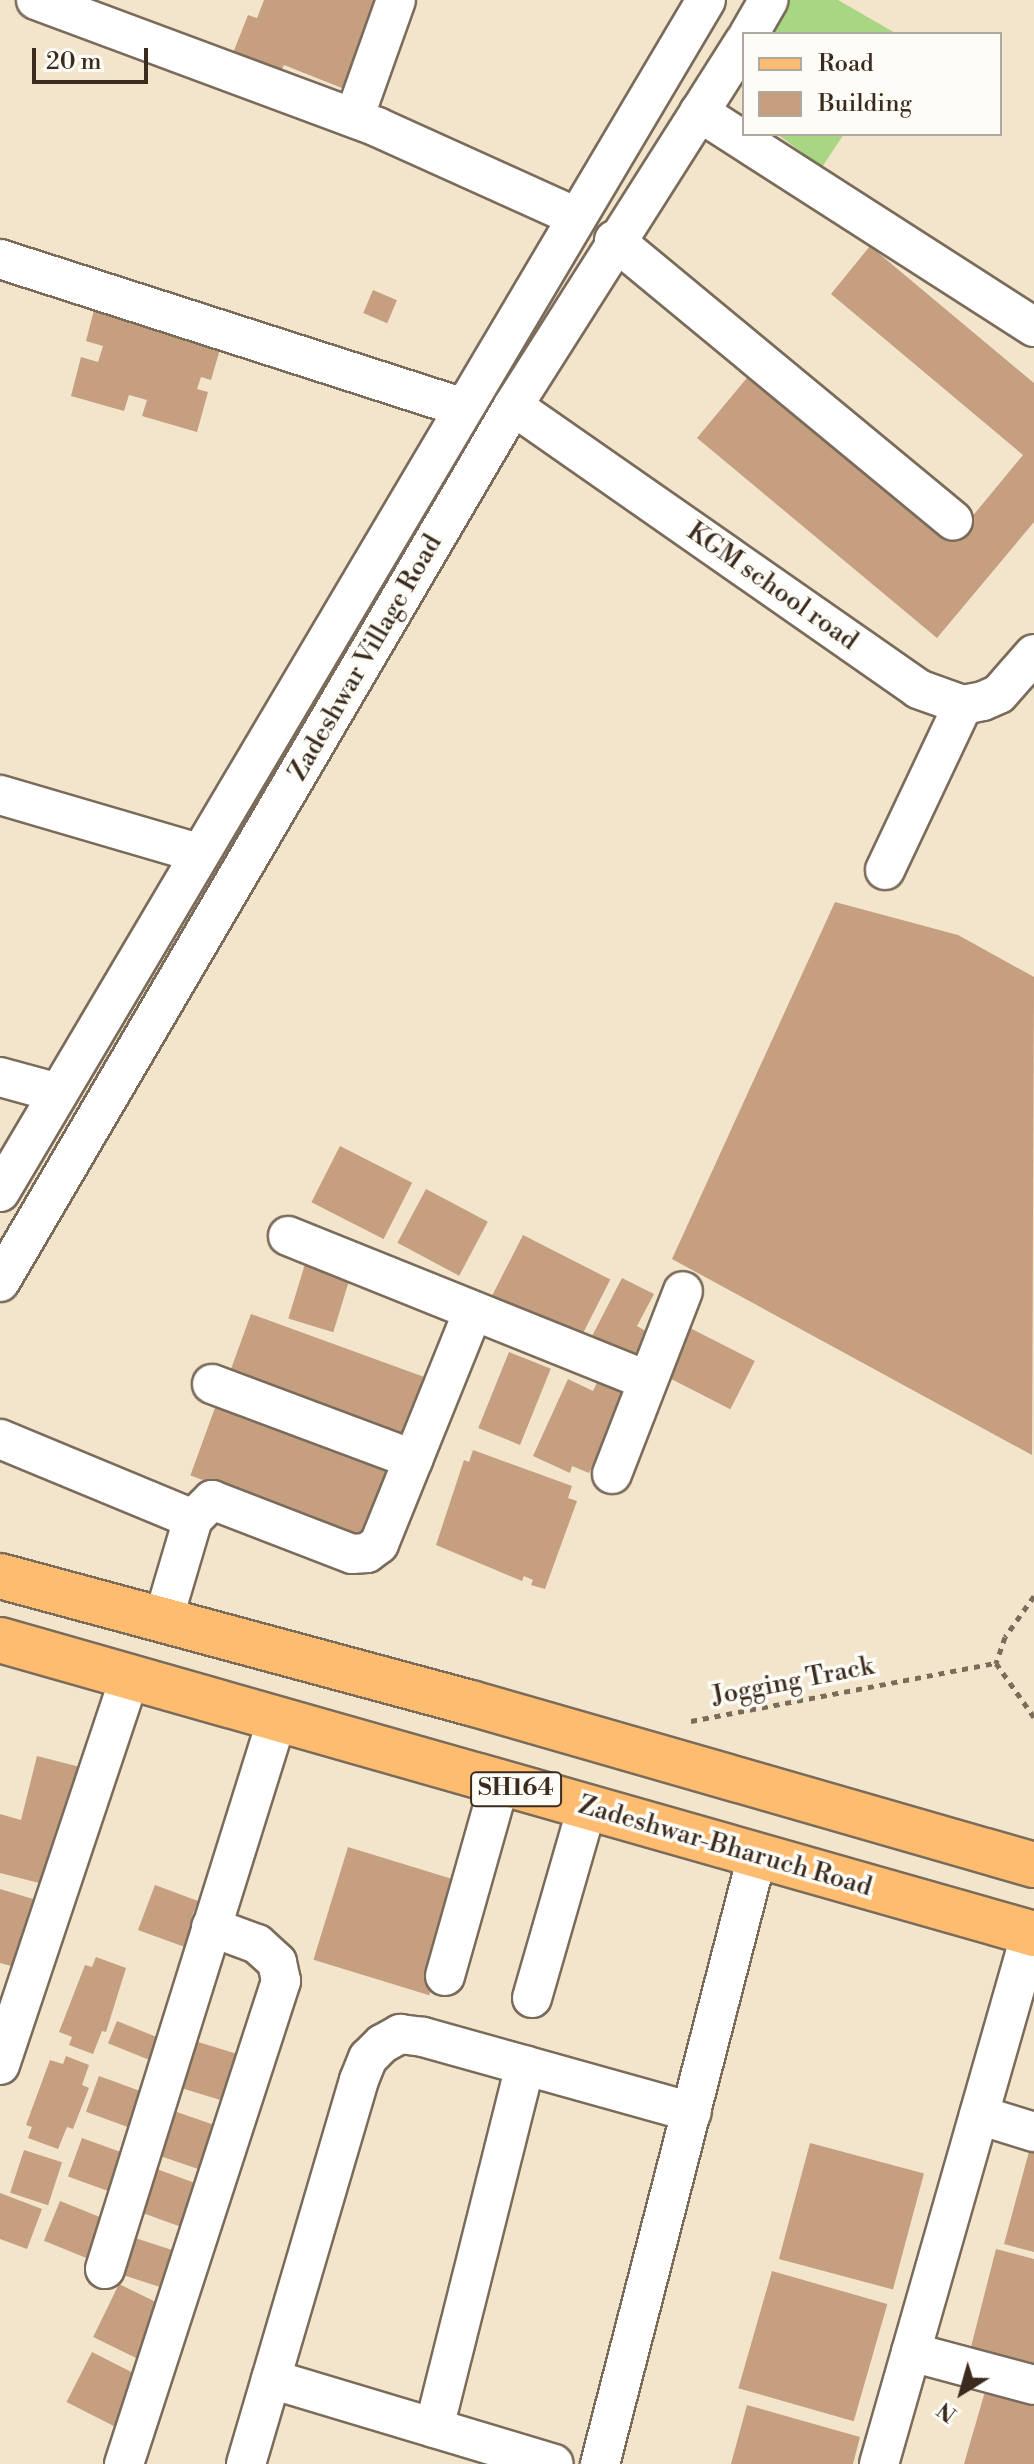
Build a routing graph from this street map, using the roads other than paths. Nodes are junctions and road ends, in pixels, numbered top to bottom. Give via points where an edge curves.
1 (36, 0) edge
2 (396, 0) edge
3 (706, 0) edge
4 (769, 0) edge
5 (750, 32) edge
6 (742, 45) edge
7 (699, 112) junction
8 (354, 118) junction
9 (576, 217) junction
10 (614, 240) junction
11 (0, 259) edge
12 (1034, 327) edge
13 (513, 406) junction
14 (462, 407) junction
15 (953, 520) dead end
16 (1034, 654) edge
17 (963, 705) junction
18 (0, 795) edge
19 (198, 853) junction
20 (885, 870) dead end
21 (0, 1077) edge
22 (58, 1093) junction
23 (0, 1192) edge
24 (288, 1236) dead end
25 (0, 1282) edge
26 (683, 1291) dead end
27 (473, 1311) junction
28 (646, 1380) junction
29 (212, 1384) dead end
30 (0, 1439) edge
31 (413, 1459) junction
32 (612, 1474) dead end
33 (193, 1519) junction
34 (0, 1576) edge
35 (163, 1620) junction
36 (0, 1640) edge
37 (130, 1677) junction
38 (277, 1719) junction
39 (499, 1785) junction
40 (587, 1807) junction
41 (757, 1856) junction
42 (1034, 1865) edge
43 (211, 1927) junction
44 (1032, 1934) edge
45 (445, 1976) dead end
46 (11, 1994) edge
47 (532, 1998) dead end
48 (0, 2065) edge
49 (525, 2065) junction
50 (692, 2112) junction
51 (979, 2115) junction
52 (1034, 2132) edge
53 (105, 2269) dead end
54 (911, 2352) junction
55 (271, 2379) junction
56 (1034, 2385) edge
57 (434, 2428) junction
58 (124, 2464) edge
59 (246, 2464) edge
60 (554, 2464) edge
61 (600, 2464) edge
62 (879, 2464) edge

1 - 8 street
2 - 8 street
3 - 9 street
4 - 5 street
6 - 7 street, Zadeshwar Village Road
7 - 10 street, Zadeshwar Village Road
7 - 12 street
8 - 9 street
9 - 14 street
10 - 13 street, Zadeshwar Village Road
10 - 15 street
11 - 14 street
13 - 17 street, KGM school road via 918,689
13 - 25 street, Zadeshwar Village Road
14 - 19 street
16 - 17 street via 999,694
17 - 20 street
18 - 19 street
19 - 22 street
21 - 22 street
22 - 23 street
24 - 27 street
26 - 28 street
27 - 28 street
27 - 31 street
28 - 32 street
29 - 31 street
30 - 33 street
31 - 33 street via 379,1544 367,1553 352,1554 227,1503 203,1504
33 - 35 street
34 - 35 main road, SH164
35 - 42 main road, SH164
36 - 37 main road, Zadeshwar-Bharuch Road / SH164
37 - 38 main road, Zadeshwar-Bharuch Road / SH164
37 - 46 street
38 - 39 main road, Zadeshwar-Bharuch Road / SH164
38 - 43 street
39 - 40 main road, Zadeshwar-Bharuch Road / SH164
39 - 45 street
40 - 41 main road, Zadeshwar-Bharuch Road / SH164
40 - 47 street
41 - 44 main road, Zadeshwar-Bharuch Road / SH164
41 - 50 street
43 - 53 street
43 - 58 street via 257,1944 277,1962 281,1981
44 - 51 street
46 - 48 street
49 - 50 street
49 - 55 street via 400,2034 368,2058
49 - 57 street
50 - 61 street
51 - 52 street
51 - 54 street
54 - 56 street
54 - 62 street
55 - 57 street
55 - 59 street
57 - 60 street

